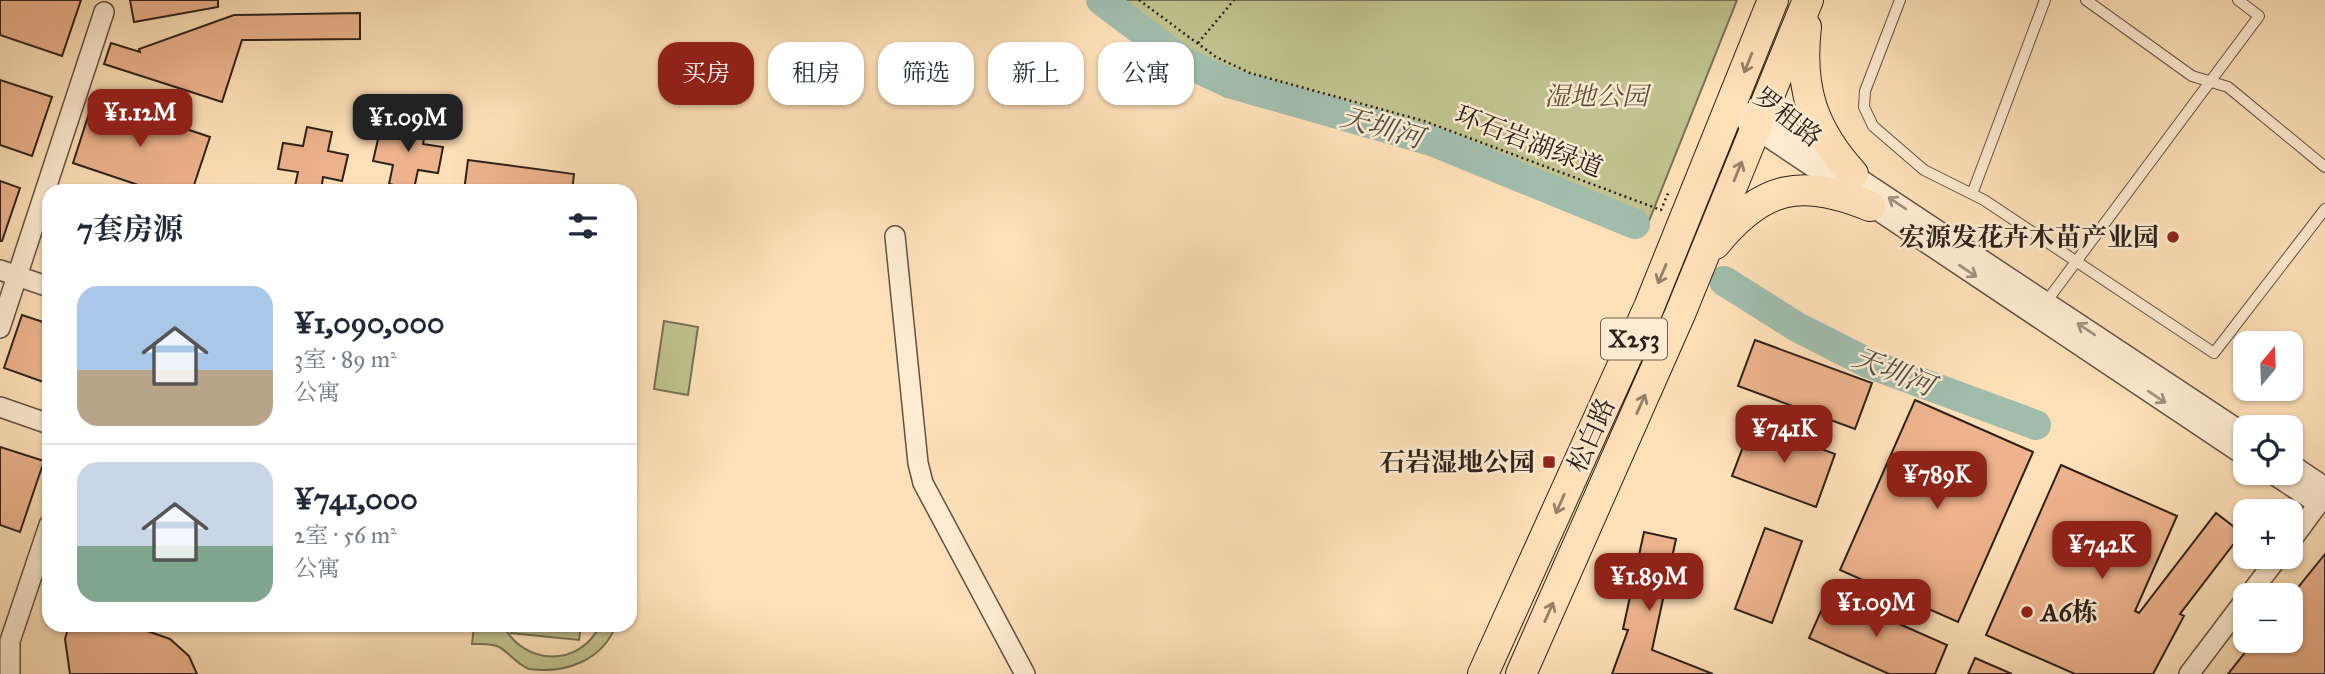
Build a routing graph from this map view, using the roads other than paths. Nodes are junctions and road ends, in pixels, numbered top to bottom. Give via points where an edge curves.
1 (1773, 0) edge
2 (1809, 0) edge
3 (1900, 0) edge
4 (2045, 0) edge
5 (2087, 0) edge
6 (2238, 0) edge
7 (104, 12) dead end
8 (2211, 82) junction
9 (1730, 108) junction
10 (1759, 122) junction
11 (2325, 167) edge
12 (1853, 174) junction
13 (1972, 194) junction
14 (1870, 206) junction
15 (2325, 209) edge
16 (895, 236) dead end
17 (2077, 261) junction
18 (1699, 268) junction
19 (9, 273) edge
20 (42, 285) edge
21 (2046, 302) junction
22 (0, 328) edge
23 (0, 407) edge
24 (42, 422) edge
25 (2233, 426) edge
26 (2233, 448) edge
27 (2303, 476) edge
28 (2299, 485) edge
29 (2323, 496) edge
30 (2303, 524) edge
31 (42, 546) edge
32 (2269, 569) edge
33 (2258, 583) edge
34 (2233, 616) edge
35 (10, 674) edge
36 (1025, 674) edge
37 (1483, 674) edge
38 (1521, 674) edge
39 (2189, 674) edge

1 -> 9 main road, 松白路 / X253
2 - 10 main road, 松白路 / X253
2 - 12 main road via 1804,67 1808,101 1831,147
3 - 13 lane via 1864,90 1864,107 1873,126 1924,170
4 - 13 lane
5 - 8 lane via 2192,76
6 - 8 lane via 2259,16
7 - 19 street
8 - 11 lane via 2228,88
8 - 17 lane
9 - 10 street, 罗租路
9 -> 37 main road, 松白路 / X253 via 1649,307
10 - 12 street, 罗租路
10 - 14 street, 罗租路
18 -> 10 main road, 松白路 / X253
21 -> 12 street, 罗租路
13 - 17 lane
14 - 18 main road via 1818,191 1768,196 1732,226
14 -> 26 street, 罗租路
15 - 17 lane via 2214,353
16 - 36 street via 923,483
17 - 21 lane
38 -> 18 main road, 松白路 / X253
19 - 20 street
19 - 22 street
25 -> 21 street, 罗租路
23 - 24 street
27 - 29 street
28 - 29 street
29 - 30 street
31 - 35 street via 10,641
32 - 33 street
34 - 39 street

